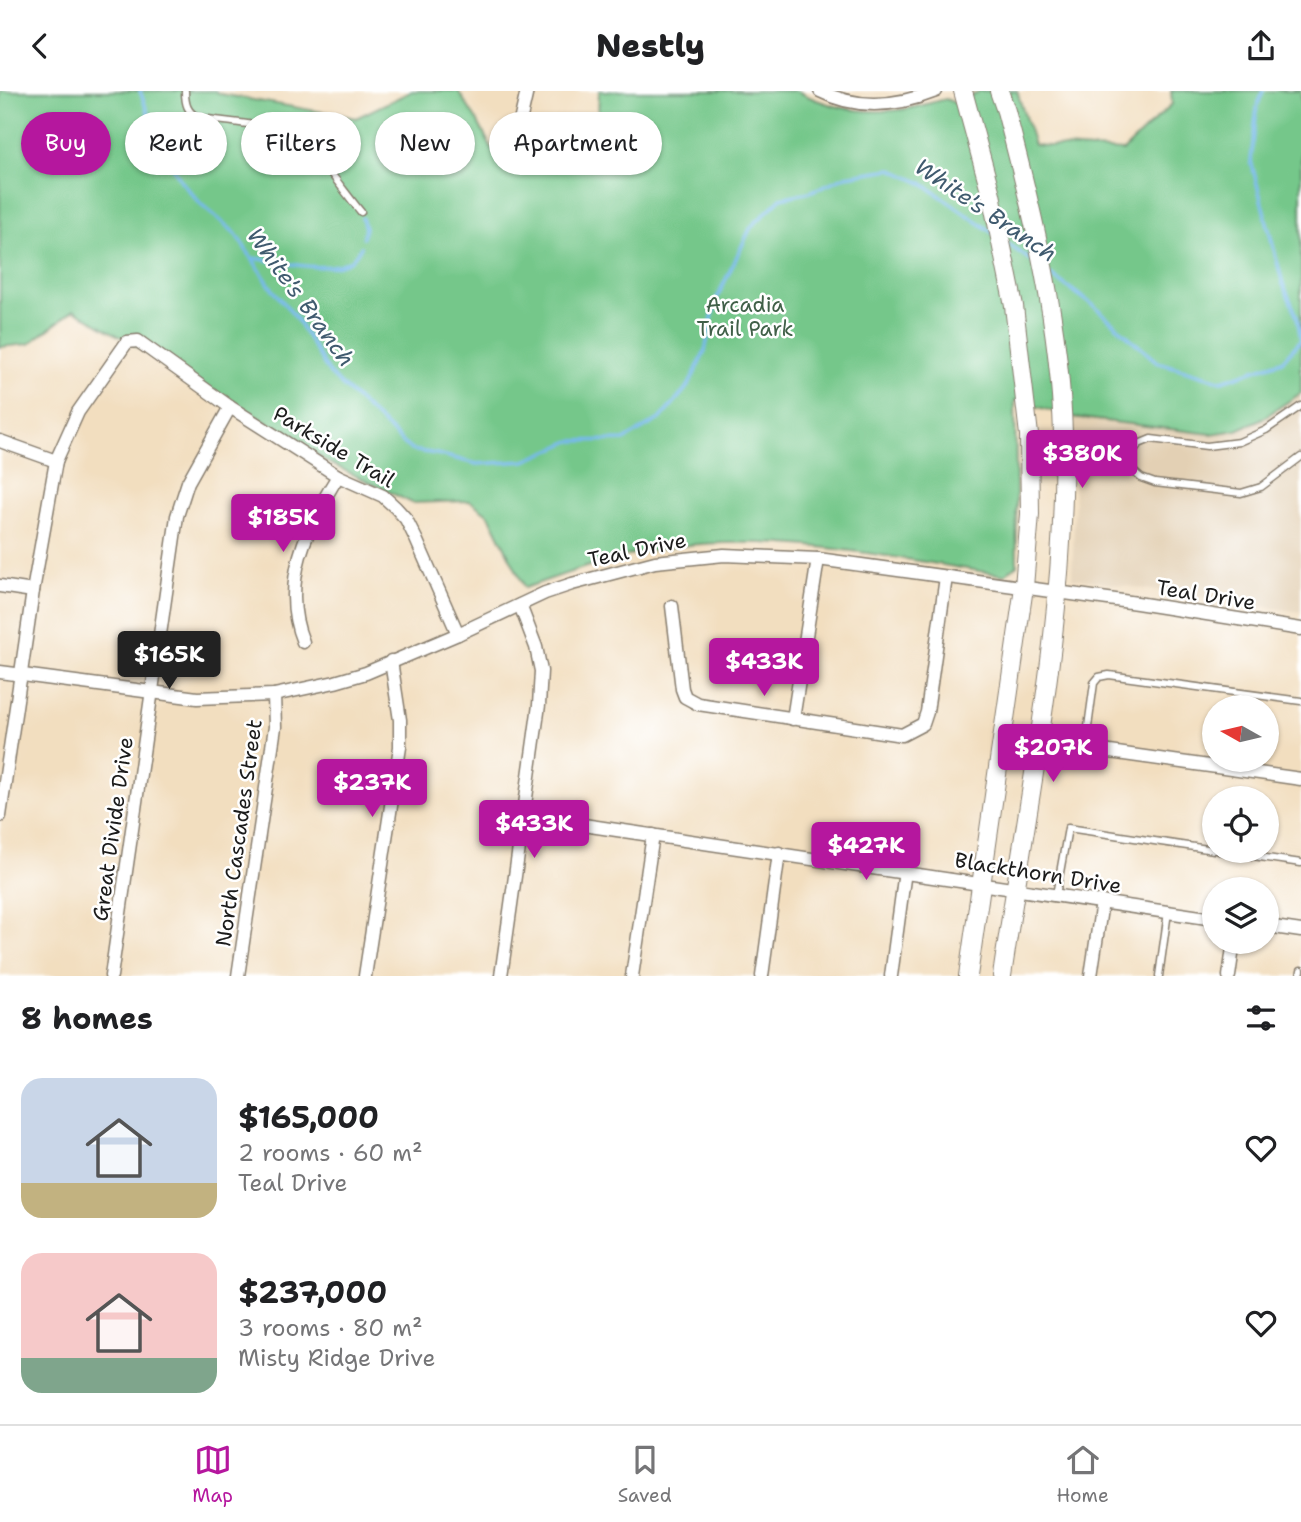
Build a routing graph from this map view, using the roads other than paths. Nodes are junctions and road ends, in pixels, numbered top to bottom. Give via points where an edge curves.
1 (185, 91) edge
2 (527, 91) edge
3 (936, 91) edge
4 (963, 91) edge
5 (999, 91) edge
6 (824, 92) edge
7 (522, 112) edge
8 (361, 212) dead end
9 (1301, 406) edge
10 (230, 407) junction
11 (0, 441) edge
12 (1301, 457) edge
13 (56, 461) junction
14 (338, 476) junction
15 (818, 559) junction
16 (946, 577) junction
17 (0, 586) edge
18 (1024, 587) junction
19 (33, 591) junction
20 (1056, 592) junction
21 (520, 605) junction
22 (672, 606) dead end
23 (1301, 629) edge
24 (458, 634) junction
25 (303, 642) dead end
26 (391, 661) junction
27 (0, 672) edge
28 (21, 675) junction
29 (152, 694) junction
30 (274, 695) junction
31 (1301, 701) edge
32 (793, 719) junction
33 (1038, 742) junction
34 (5, 749) edge
35 (1085, 749) junction
36 (1301, 779) edge
37 (0, 816) edge
38 (523, 816) junction
39 (653, 835) junction
40 (1202, 848) edge
41 (779, 852) junction
42 (1279, 860) edge
43 (1301, 863) edge
44 (905, 871) junction
45 (982, 884) junction
46 (1016, 889) junction
47 (1056, 895) junction
48 (1102, 902) junction
49 (1168, 912) junction
50 (1202, 917) edge
51 (1279, 928) edge
52 (1301, 931) edge
53 (1232, 954) edge
54 (1301, 970) edge
55 (111, 976) edge
56 (238, 976) edge
57 (365, 976) edge
58 (501, 976) edge
59 (632, 976) edge
60 (762, 976) edge
61 (891, 976) edge
62 (968, 976) edge
63 (1002, 976) edge
64 (1091, 976) edge
65 (1159, 976) edge
66 (1229, 976) edge
67 (1300, 976) edge

1 - 8 lane via 188,109 199,118 295,135
2 - 7 street
3 - 6 street via 873,105 848,102
4 - 18 main road via 1014,306 1029,435 1030,514
5 - 20 main road via 1033,215 1060,388 1063,489
9 - 12 lane via 1239,442 1208,446 1151,439 1139,444 1131,460 1133,471 1155,483 1241,493 1261,487
10 - 13 street, Parkside Trail via 138,341 127,342 78,412
10 - 14 street, Parkside Trail
10 - 29 street, Great Divide Drive via 181,498
11 - 13 street
13 - 19 street
14 - 24 street, Parkside Trail via 383,496 406,519
14 - 25 street via 302,545 293,600
15 - 16 street, Teal Drive
15 - 21 street, Teal Drive via 724,555 655,562 572,584
15 - 32 street
16 - 18 street, Teal Drive
16 - 32 street via 923,724 902,735
17 - 19 street
18 - 20 street, Teal Drive
18 - 45 main road
19 - 28 street
20 - 23 street, Teal Drive
20 - 33 main road
21 - 24 street, Teal Drive
21 - 38 street via 541,671
22 - 32 street via 685,697 698,704
24 - 26 street, Teal Drive
26 - 30 street, Teal Drive via 335,683
26 - 57 street via 400,747
27 - 28 street, Teal Drive
28 - 29 street, Teal Drive
28 - 34 street
29 - 30 street, Teal Drive via 197,698
29 - 55 street, Great Divide Drive
30 - 56 street, North Cascades Street via 275,727
31 - 35 lane via 1099,677 1094,683
33 - 35 street
33 - 46 main road
34 - 37 street
35 - 36 street
38 - 39 street, Blackthorn Drive
38 - 58 street
39 - 41 street, Blackthorn Drive
39 - 59 street
40 - 47 lane via 1068,828
41 - 44 street, Blackthorn Drive
41 - 60 street
42 - 43 lane
44 - 45 street, Blackthorn Drive
44 - 61 street
45 - 46 street, Blackthorn Drive
45 - 62 main road
46 - 47 street, Blackthorn Drive
46 - 63 main road
47 - 48 street, Blackthorn Drive
48 - 49 street, Blackthorn Drive
48 - 64 street
49 - 50 street, Blackthorn Drive
49 - 65 lane
51 - 52 street
53 - 66 street
54 - 67 lane

